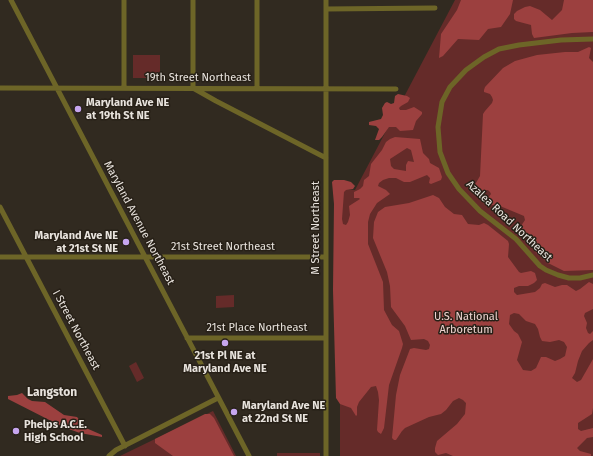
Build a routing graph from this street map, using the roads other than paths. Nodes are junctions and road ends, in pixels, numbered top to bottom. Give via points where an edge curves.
1 (11, 0) edge
2 (124, 0) edge
3 (193, 0) edge
4 (257, 0) edge
5 (326, 0) edge
6 (435, 8) dead end
7 (326, 9) junction
8 (593, 39) edge
9 (57, 87) junction
10 (0, 88) edge
11 (124, 88) junction
12 (193, 88) junction
13 (257, 88) junction
14 (326, 88) junction
15 (396, 89) dead end
16 (326, 158) junction
17 (0, 207) edge
18 (0, 257) edge
19 (26, 257) junction
20 (145, 257) junction
21 (326, 257) junction
22 (593, 275) edge
23 (187, 338) junction
24 (326, 338) junction
25 (218, 398) junction
26 (125, 446) junction
27 (109, 456) edge
28 (249, 456) edge
29 (326, 456) edge

1 - 9 street, Maryland Avenue Northeast
2 - 11 street
3 - 12 street
4 - 13 street
5 - 7 street, M Street Northeast
6 - 7 street
7 - 14 street, M Street Northeast
8 - 22 street, Azalea Road Northeast via 515,46 497,50 484,57 466,70 450,87 442,102 438,127 440,152 448,173 462,193 480,211 516,239 546,270 569,278
9 - 10 street, 19th Street Northeast
9 - 11 street, 19th Street Northeast
9 - 20 street, Maryland Avenue Northeast
11 - 12 street, 19th Street Northeast
12 - 13 street, 19th Street Northeast
12 - 16 street
13 - 14 street, 19th Street Northeast
14 - 15 street, 19th Street Northeast
14 - 16 street, M Street Northeast
16 - 21 street, M Street Northeast
17 - 19 street, I Street Northeast
18 - 19 street, 21st Street Northeast
19 - 20 street, 21st Street Northeast
19 - 26 street, I Street Northeast
20 - 21 street, 21st Street Northeast
20 - 23 street, Maryland Avenue Northeast
21 - 24 street, M Street Northeast
23 - 24 street, 21st Place Northeast
23 - 25 street, Maryland Avenue Northeast
24 - 29 street, M Street Northeast
25 - 26 street
25 - 28 street, Maryland Avenue Northeast
26 - 27 street

